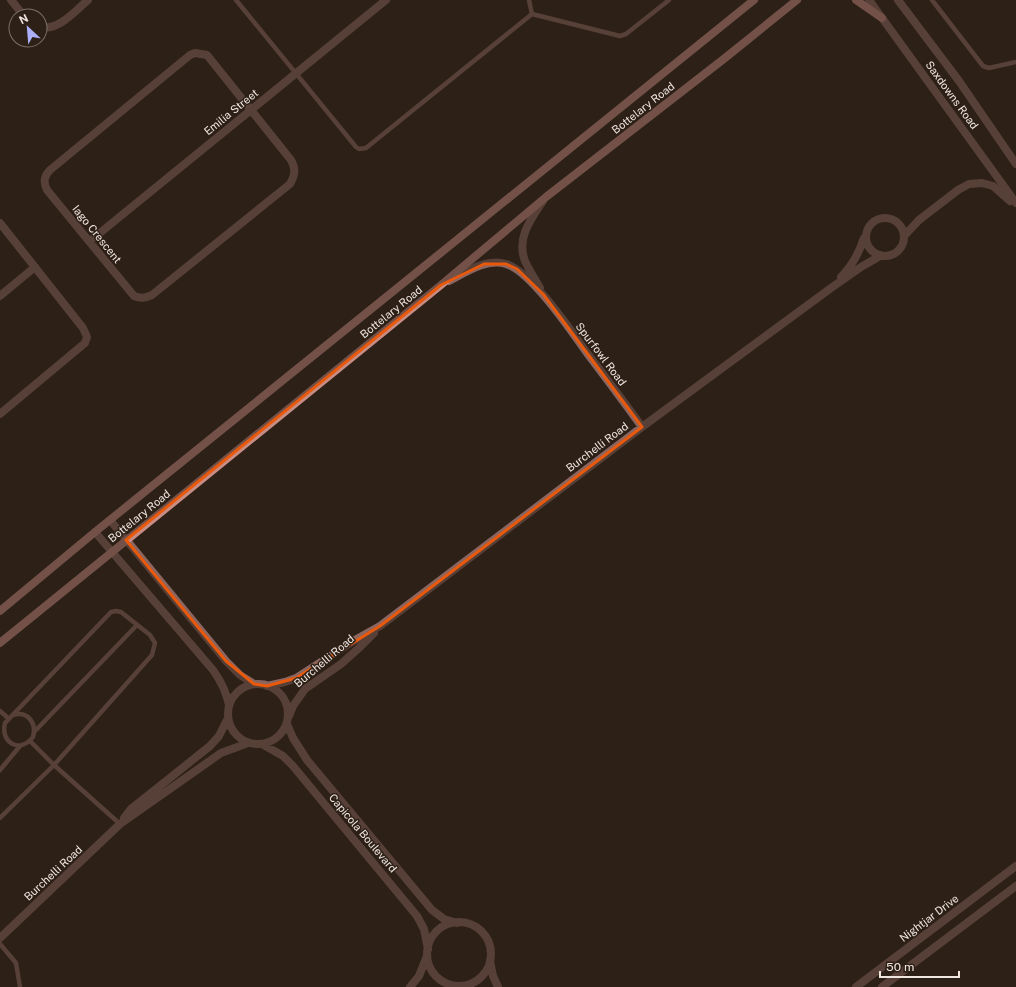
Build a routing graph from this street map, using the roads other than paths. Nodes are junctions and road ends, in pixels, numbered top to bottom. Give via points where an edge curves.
1 (11, 0) edge
2 (88, 0) edge
3 (236, 0) edge
4 (386, 0) edge
5 (529, 0) edge
6 (669, 0) edge
7 (754, 0) edge
8 (797, 0) edge
9 (804, 0) edge
10 (856, 0) edge
11 (869, 0) edge
12 (898, 0) edge
13 (932, 0) edge
14 (790, 6) junction
15 (18, 8) edge
16 (532, 14) junction
17 (882, 18) junction
18 (48, 29) edge
19 (1016, 62) edge
20 (296, 73) junction
21 (251, 111) junction
22 (1016, 164) edge
23 (546, 197) junction
24 (1016, 203) edge
25 (1016, 207) edge
26 (0, 223) edge
27 (904, 236) junction
28 (865, 237) junction
29 (90, 242) junction
30 (880, 256) junction
31 (35, 267) junction
32 (441, 285) junction
33 (831, 288) junction
34 (543, 294) junction
35 (0, 296) edge
36 (0, 414) edge
37 (642, 427) junction
38 (110, 520) junction
39 (95, 532) junction
40 (126, 540) junction
41 (112, 552) junction
42 (0, 611) edge
43 (137, 625) junction
44 (380, 626) junction
45 (0, 643) edge
46 (254, 684) junction
47 (267, 686) junction
48 (229, 705) junction
49 (0, 711) edge
50 (12, 715) junction
51 (8, 718) junction
52 (228, 718) junction
53 (288, 720) junction
54 (2, 730) edge
55 (35, 731) junction
56 (30, 741) junction
57 (248, 743) junction
58 (262, 744) junction
59 (20, 746) junction
60 (54, 766) junction
61 (0, 770) edge
62 (0, 818) edge
63 (120, 824) junction
64 (1016, 866) edge
65 (1016, 886) edge
66 (457, 923) junction
67 (0, 938) edge
68 (0, 944) edge
69 (427, 953) junction
70 (490, 960) junction
71 (459, 986) edge
72 (20, 987) edge
73 (410, 987) edge
74 (440, 987) edge
75 (498, 987) edge
76 (856, 987) edge
77 (882, 987) edge

1 - 15 street
2 - 18 street via 59,24
3 - 20 lane
4 - 20 street, Emilia Street
5 - 16 lane
6 - 16 lane via 620,36
7 - 38 main road, Bottelary Road
8 - 14 main road, Bottelary Road
9 - 14 main road
10 - 17 main road
11 - 17 street, Saxdowns Road
12 - 22 street, Saxdowns Road via 959,81
13 - 19 lane via 983,66 989,68
14 - 23 main road, Bottelary Road
16 - 20 lane via 366,148 356,147
17 - 24 street, Saxdowns Road
20 - 21 street, Emilia Street
21 - 29 street, Emilia Street
21 - 29 street, Iago Crescent via 291,160 295,168 294,178 290,184 144,299 134,296
21 - 29 street, Iago Crescent via 207,55 190,55 46,174 44,182 47,190
23 - 32 main road, Bottelary Road
23 - 34 street, Spurfowl Road via 525,229 523,245 525,260
25 - 27 street via 993,186 982,183 969,184 919,220
26 - 31 street
27 - 28 street via 899,224 894,220 881,218 870,225
27 - 30 street via 904,242 897,252 892,256
28 - 30 street via 868,248
28 - 33 street, Burchelli Road via 852,264
30 - 33 street, Burchelli Road
31 - 35 street
31 - 36 street via 83,328 87,340
32 - 34 street, Spurfowl Road via 469,270 496,262 518,269
32 - 40 main road, Bottelary Road
33 - 37 street, Burchelli Road
34 - 37 street, Spurfowl Road
37 - 44 street, Burchelli Road
38 - 39 main road, Bottelary Road
38 - 40 street
39 - 41 street
39 - 42 main road, Bottelary Road
40 - 41 main road, Bottelary Road
40 - 46 street via 226,661
41 - 45 main road, Bottelary Road
41 - 48 street via 213,670 223,686
43 - 50 lane via 121,612 112,612
43 - 55 lane
43 - 60 lane via 150,635 155,643 152,655
44 - 47 street, Burchelli Road via 296,678
44 - 53 street, Burchelli Road via 340,664 305,689 293,706
46 - 47 street
46 - 48 street via 242,689
47 - 53 street via 279,692 283,698
48 - 52 street
49 - 51 lane
50 - 51 lane
50 - 55 lane via 28,717
51 - 54 lane
52 - 57 street via 237,736
52 - 63 street, Burchelli Road via 219,736 210,746 131,809
53 - 58 street via 280,735
53 - 66 street, Capicola Boulevard via 293,738 307,760 432,910 444,919
54 - 59 lane via 10,743
55 - 56 lane
56 - 59 lane
56 - 60 lane
57 - 58 street
57 - 63 street, Burchelli Road via 221,753
58 - 69 street, Capicola Boulevard via 283,756 293,766 417,916 424,929
59 - 61 lane
60 - 62 lane
60 - 63 lane
63 - 67 street, Burchelli Road
64 - 76 street, Nightjar Drive
65 - 77 street
66 - 69 street via 438,931 430,942
66 - 70 street via 471,925 483,933 490,946
68 - 72 lane via 16,964
69 - 71 street via 431,970 435,975 446,984
69 - 73 street via 419,976
70 - 71 street via 480,978
70 - 75 street
71 - 74 street

